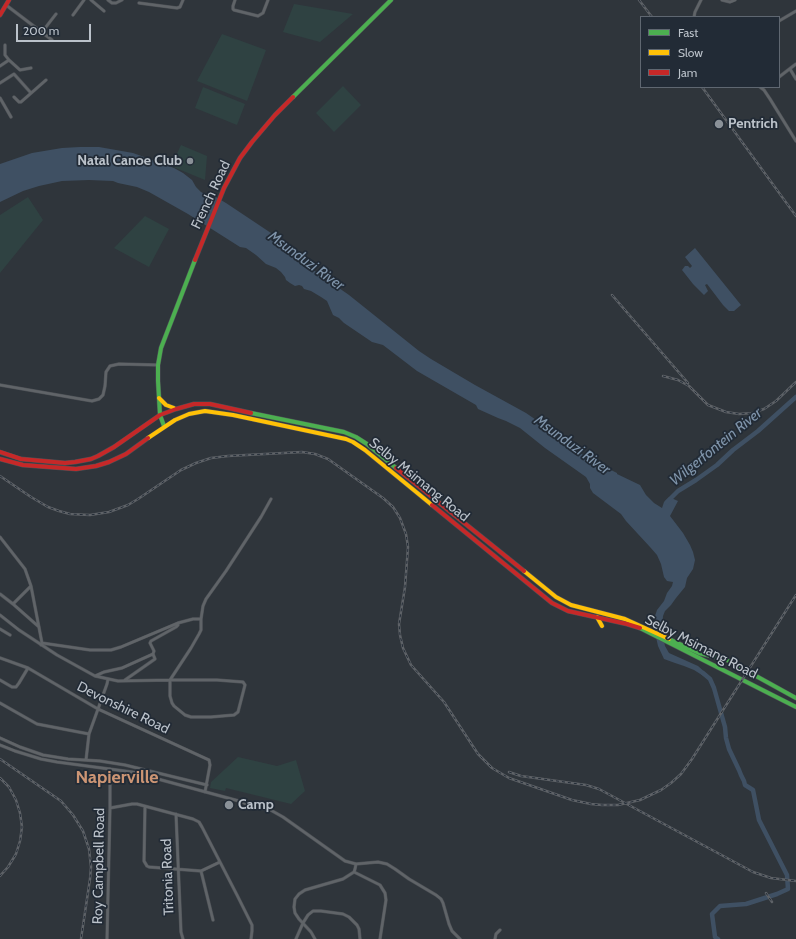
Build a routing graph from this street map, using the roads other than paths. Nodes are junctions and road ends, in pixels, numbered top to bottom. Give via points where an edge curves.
1 (8, 0) edge
2 (84, 0) edge
3 (91, 0) edge
4 (108, 0) edge
5 (122, 0) edge
6 (183, 0) edge
7 (235, 0) edge
8 (268, 0) edge
9 (391, 0) edge
10 (701, 0) edge
11 (722, 0) edge
12 (735, 0) edge
13 (139, 3) dead end
14 (6, 5) junction
15 (104, 11) dead end
16 (796, 11) edge
17 (56, 14) dead end
18 (0, 15) edge
19 (73, 15) dead end
20 (694, 16) edge
21 (780, 20) edge
22 (42, 32) junction
23 (52, 40) dead end
24 (5, 45) dead end
25 (9, 60) junction
26 (796, 64) edge
27 (0, 66) edge
28 (32, 68) dead end
29 (790, 69) junction
30 (780, 76) edge
31 (796, 79) edge
32 (46, 80) dead end
33 (0, 83) edge
34 (761, 88) edge
35 (764, 90) joint
36 (31, 93) junction
37 (14, 97) dead end
38 (0, 98) edge
39 (10, 117) dead end
40 (796, 141) edge
41 (158, 365) junction
42 (0, 385) edge
43 (159, 398) junction
44 (176, 408) junction
45 (160, 415) junction
46 (164, 426) junction
47 (0, 452) edge
48 (0, 459) edge
49 (271, 499) dead end
50 (0, 537) edge
51 (31, 586) junction
52 (0, 595) edge
53 (13, 604) junction
54 (605, 613) junction
55 (0, 615) edge
56 (597, 617) junction
57 (201, 619) junction
58 (618, 622) junction
59 (178, 623) junction
60 (602, 626) dead end
61 (39, 627) junction
62 (0, 629) edge
63 (649, 631) junction
64 (10, 634) dead end
65 (667, 640) junction
66 (42, 644) junction
67 (153, 654) junction
68 (0, 658) edge
69 (28, 668) junction
70 (95, 676) junction
71 (108, 679) junction
72 (0, 680) edge
73 (124, 680) junction
74 (170, 680) junction
75 (796, 698) edge
76 (0, 703) edge
77 (796, 707) edge
78 (98, 709) junction
79 (89, 734) junction
80 (0, 738) edge
81 (0, 745) edge
82 (86, 760) junction
83 (110, 769) junction
84 (207, 785) junction
85 (205, 792) junction
86 (145, 807) junction
87 (110, 808) junction
88 (176, 814) junction
89 (220, 862) junction
90 (356, 864) junction
91 (178, 869) junction
92 (201, 871) junction
93 (354, 872) junction
94 (213, 920) dead end
95 (303, 923) junction
96 (500, 930) dead end
97 (107, 939) edge
98 (183, 939) edge
99 (251, 939) edge
100 (296, 939) edge
101 (315, 939) edge
102 (360, 939) edge
103 (380, 939) edge
104 (460, 939) edge
105 (495, 939) edge

1 - 14 main road
2 - 19 street
3 - 15 street
4 - 5 street via 116,3
6 - 13 street via 177,8
7 - 8 street via 232,6 234,10 258,16 263,13
9 - 41 main road, French Road via 283,107 240,158 224,188 205,235 164,339
10 - 20 street
11 - 12 street
14 - 18 main road
14 - 22 street
16 - 21 street
17 - 22 street
22 - 23 street
24 - 25 street via 5,56
25 - 27 street
25 - 28 street via 20,70
26 - 29 street
29 - 30 street
29 - 31 street
32 - 36 street
33 - 36 street via 14,74
34 - 35 street
35 - 40 street
36 - 37 street via 20,102
38 - 39 street
41 - 42 street via 110,366 106,372 103,395 92,401
41 - 43 main road, French Road
43 - 44 main road via 166,405
43 - 45 main road, French Road
44 - 45 main road, Selby Msimang Road
44 - 54 main road, Selby Msimang Road via 210,404 344,432 356,437 549,593 571,605
45 - 46 main road, French Road
45 - 47 main road, Selby Msimang Road via 111,450 87,460 65,463 21,459
46 - 48 main road, Selby Msimang Road via 126,454 90,467 68,469 27,466
46 - 56 main road, Selby Msimang Road via 189,414 211,411 354,442 552,603 568,611
49 - 57 street via 206,599
50 - 51 street via 25,569
51 - 53 street
51 - 61 street
52 - 53 street
53 - 61 street
54 - 58 main road via 607,617
54 - 63 main road, Selby Msimang Road via 625,619
55 - 66 street
56 - 58 main road, Selby Msimang Road
56 - 60 main road
57 - 59 street
57 - 74 street via 201,630 197,639
58 - 63 main road, Selby Msimang Road
59 - 66 street via 111,650
59 - 67 street via 176,627 151,641
61 - 66 street
62 - 64 street
63 - 65 main road, Selby Msimang Road
65 - 75 main road, Selby Msimang Road via 699,653 727,660
65 - 77 main road, Selby Msimang Road
66 - 70 street
67 - 70 street via 122,668
67 - 73 street via 154,660
68 - 69 street, Devonshire Road
69 - 72 street via 16,687
69 - 78 street, Devonshire Road
70 - 71 street
71 - 73 street
71 - 78 street
73 - 74 street
74 - 74 street via 243,682 245,684 238,712 231,716 188,717 172,703
76 - 79 street via 37,724
78 - 79 street
78 - 84 street, Devonshire Road via 208,760 210,765
79 - 82 street
80 - 82 street via 43,755
81 - 83 street via 41,759
82 - 84 street via 125,765
83 - 85 street via 132,772
83 - 87 street, Roy Campbell Road
84 - 85 street, Devonshire Road
85 - 90 street via 261,806 283,817 345,861
86 - 87 street via 132,804
86 - 88 street
86 - 91 street via 145,865
87 - 97 street, Roy Campbell Road
88 - 89 street via 197,820 201,824
88 - 91 street, Tritonia Road
89 - 92 street
89 - 99 street via 252,925
90 - 93 street
90 - 104 street via 387,864 436,895 443,903 452,931
91 - 92 street
91 - 98 street, Tritonia Road
92 - 94 street
93 - 95 street via 343,879 299,894 294,907
93 - 103 street via 380,885 385,893
95 - 100 street
95 - 101 street
95 - 102 street via 313,911 343,914 357,925
96 - 105 street

